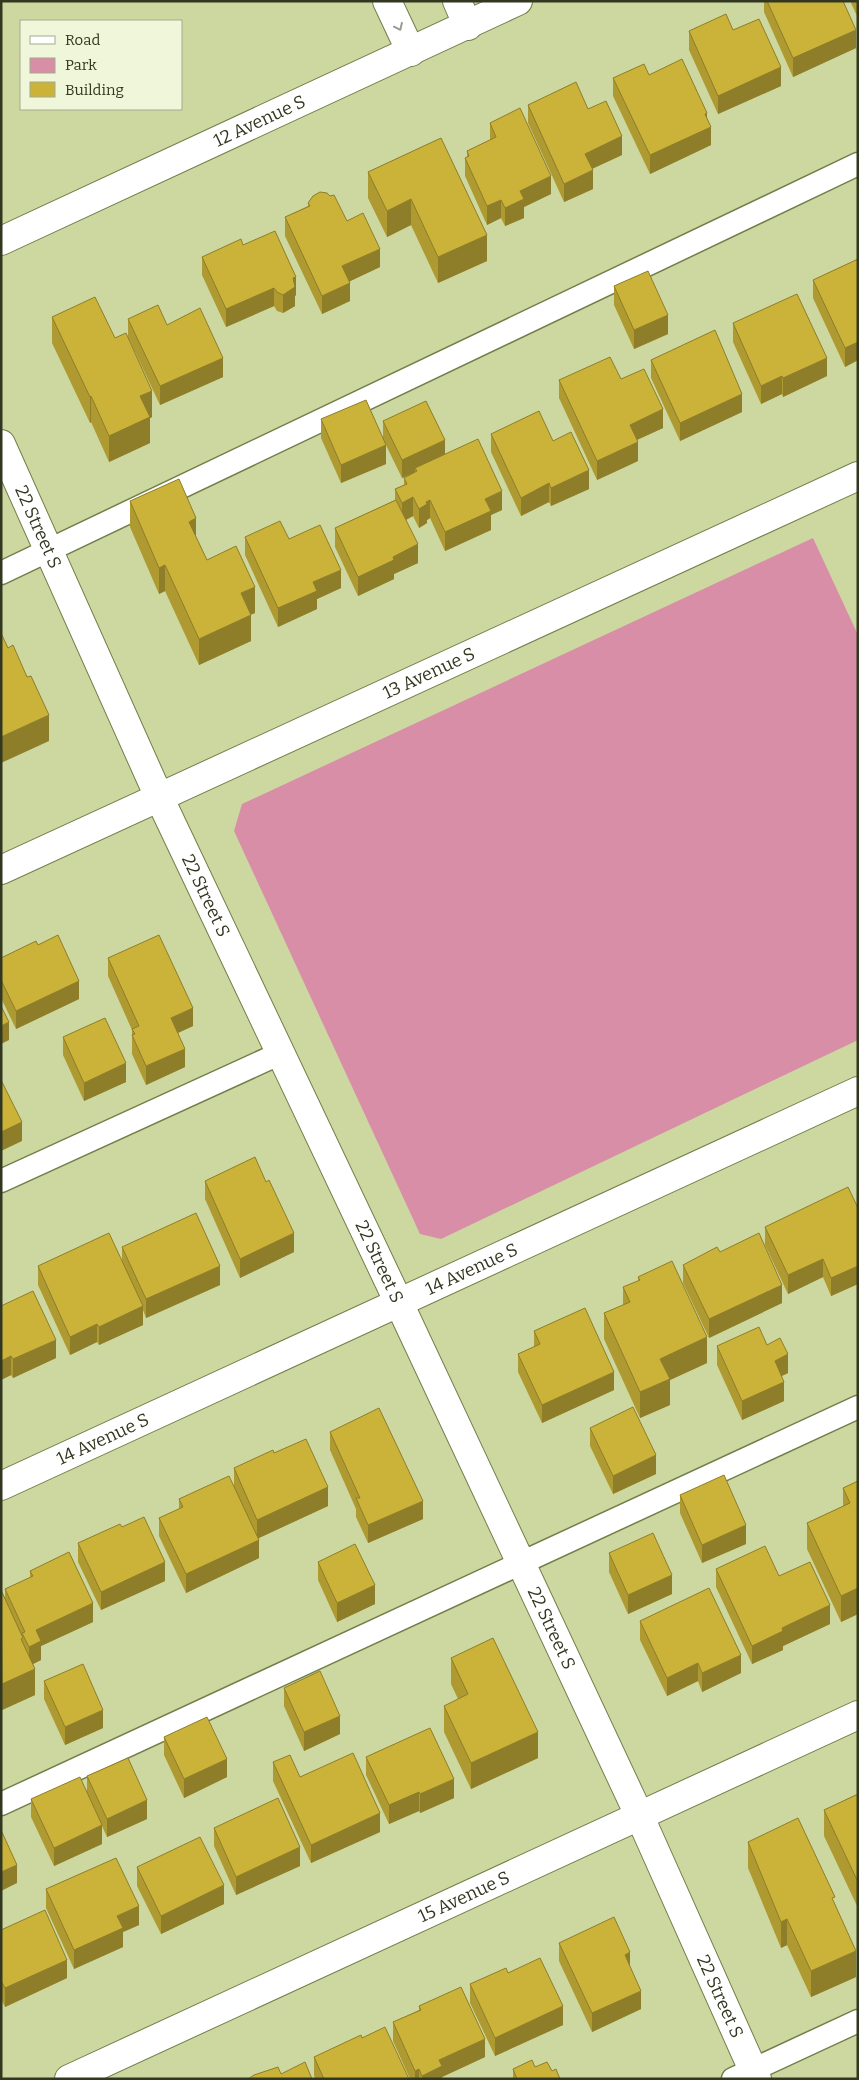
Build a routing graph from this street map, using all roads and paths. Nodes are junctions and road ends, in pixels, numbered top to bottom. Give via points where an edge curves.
1 (387, 1) edge
2 (456, 1) edge
3 (518, 1) edge
4 (468, 26) junction
5 (411, 52) junction
6 (858, 164) edge
7 (1, 241) edge
8 (1, 444) edge
9 (858, 476) edge
10 (49, 551) junction
11 (1, 573) edge
12 (159, 797) junction
13 (1, 870) edge
14 (280, 1053) junction
15 (858, 1091) edge
16 (1, 1181) edge
17 (400, 1303) junction
18 (858, 1407) edge
19 (1, 1486) edge
20 (522, 1564) junction
21 (858, 1715) edge
22 (1, 1804) edge
23 (640, 1817) junction
24 (858, 2021) edge
25 (748, 2076) edge
26 (69, 2079) edge

1 -> 5 street
2 - 4 street
3 - 4 street, 12 Avenue S
4 - 5 street, 12 Avenue S
5 - 7 street, 12 Avenue S
6 - 10 lane
8 - 10 street, 22 Street S
9 - 12 street, 13 Avenue S
10 - 11 lane
10 - 12 street, 22 Street S
12 - 13 street, 13 Avenue S
12 - 14 street, 22 Street S
14 - 16 lane
14 - 17 street, 22 Street S
15 - 17 street, 14 Avenue S
17 - 19 street, 14 Avenue S
17 - 20 street, 22 Street S
18 - 20 lane
20 - 22 lane
20 - 23 street, 22 Street S
21 - 23 street, 15 Avenue S
23 - 25 street, 22 Street S
23 - 26 street, 15 Avenue S
24 - 25 lane

